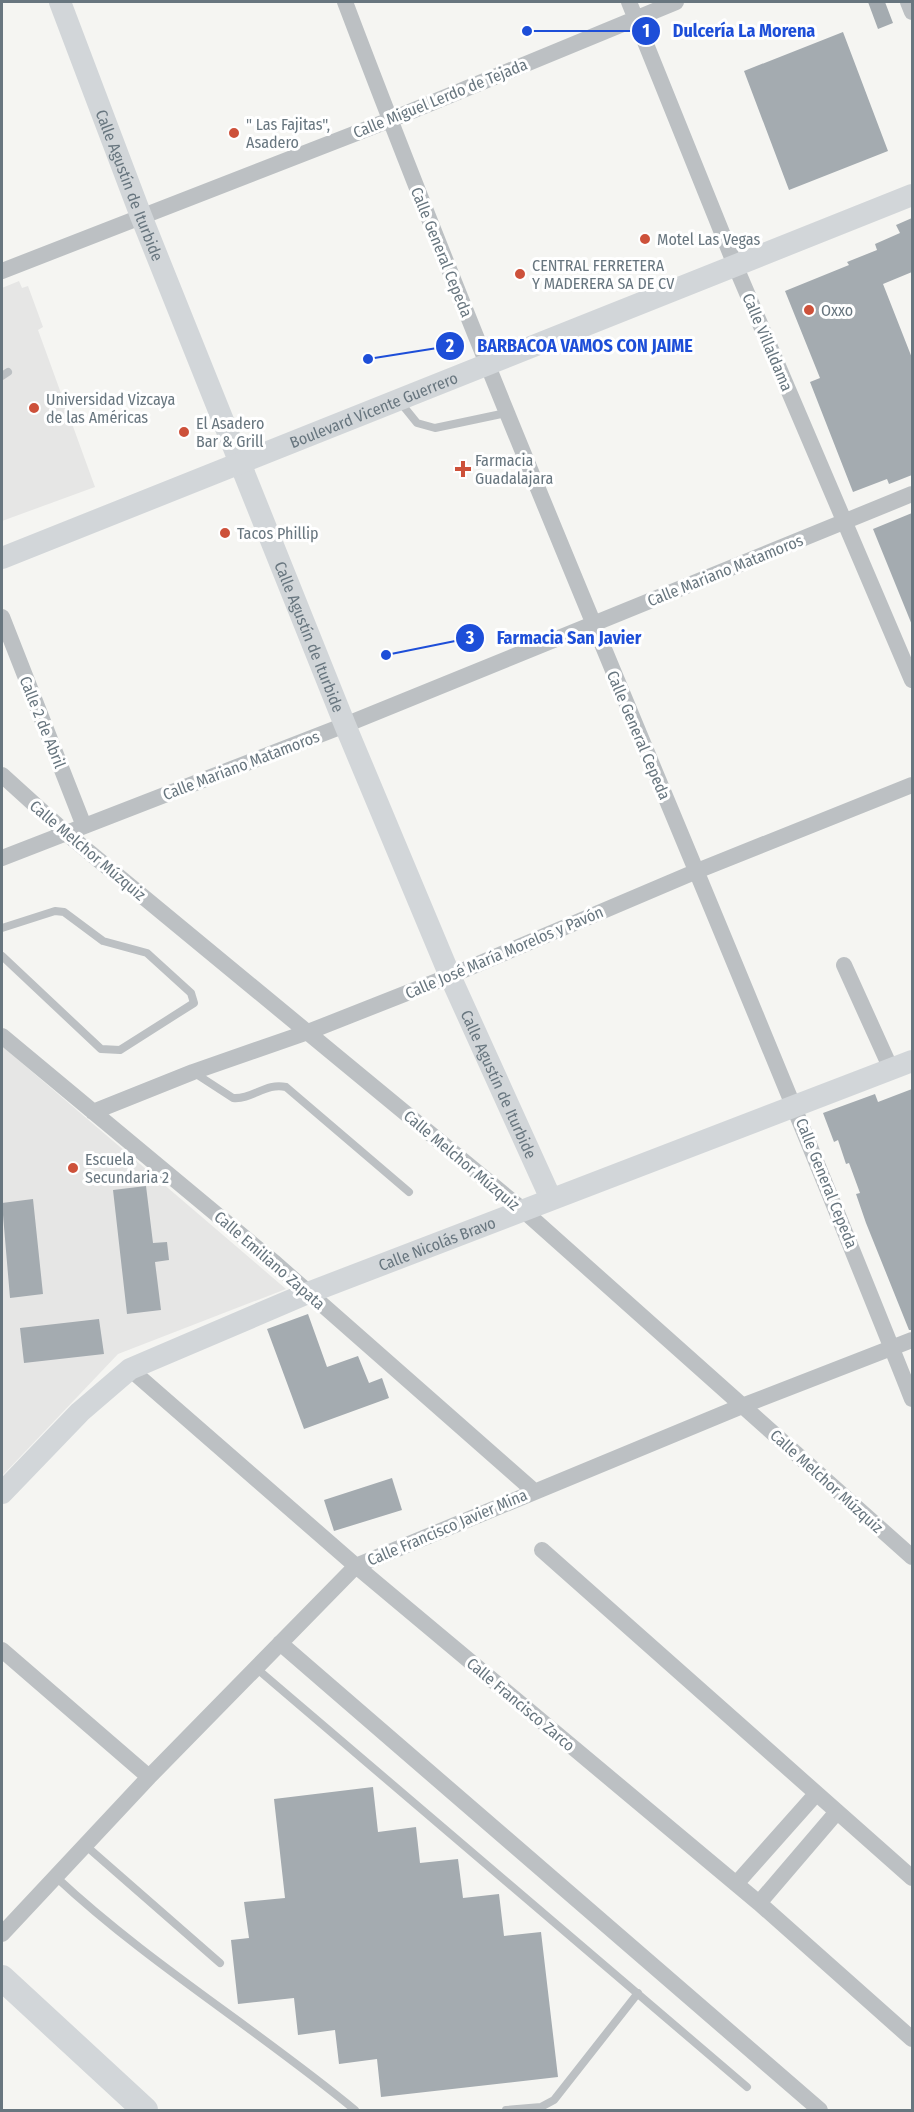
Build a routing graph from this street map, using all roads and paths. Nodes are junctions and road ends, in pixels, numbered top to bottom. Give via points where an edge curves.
1 (60, 2) edge
2 (345, 2) edge
3 (629, 2) edge
4 (676, 2) edge
5 (908, 2) edge
6 (912, 12) edge
7 (635, 18) junction
8 (390, 120) junction
9 (912, 195) edge
10 (141, 216) junction
11 (735, 265) junction
12 (2, 272) edge
13 (487, 364) junction
14 (398, 399) junction
15 (506, 412) junction
16 (241, 462) junction
17 (912, 494) edge
18 (844, 522) junction
19 (2, 558) edge
20 (2, 617) edge
21 (592, 624) junction
22 (912, 680) edge
23 (345, 725) junction
24 (2, 775) edge
25 (912, 785) edge
26 (84, 826) junction
27 (66, 833) junction
28 (2, 858) edge
29 (697, 871) junction
30 (2, 928) edge
31 (2, 956) edge
32 (844, 965) dead end
33 (450, 976) junction
34 (308, 1032) junction
35 (2, 1036) edge
36 (912, 1061) edge
37 (891, 1069) junction
38 (193, 1072) junction
39 (796, 1105) junction
40 (93, 1112) junction
41 (409, 1192) dead end
42 (551, 1199) junction
43 (524, 1210) junction
44 (308, 1293) junction
45 (912, 1340) edge
46 (892, 1347) junction
47 (130, 1369) junction
48 (912, 1399) edge
49 (742, 1406) junction
50 (534, 1491) junction
51 (2, 1493) edge
52 (542, 1551) dead end
53 (912, 1557) edge
54 (356, 1566) junction
55 (280, 1643) junction
56 (2, 1650) edge
57 (256, 1668) junction
58 (149, 1777) junction
59 (816, 1794) junction
60 (836, 1813) junction
61 (85, 1845) junction
62 (56, 1877) junction
63 (912, 1878) edge
64 (736, 1884) junction
65 (759, 1903) junction
66 (2, 1935) edge
67 (220, 1964) dead end
68 (2, 1978) edge
69 (638, 1993) junction
70 (912, 2038) edge
71 (747, 2087) dead end
72 (146, 2110) edge
73 (355, 2110) edge
74 (506, 2110) edge
75 (819, 2110) edge

1 - 10 street, Calle Agustín de Iturbide
2 - 8 street, Calle General Cepeda
3 - 7 street, Calle Villaldama
4 - 7 street, Calle Miguel Lerdo de Tejada
5 - 6 street
7 - 8 street, Calle Miguel Lerdo de Tejada
7 - 11 street, Calle Villaldama
8 - 10 street, Calle Miguel Lerdo de Tejada
8 - 13 street, Calle General Cepeda
9 - 11 street, Boulevard Vicente Guerrero
10 - 12 street, Calle Miguel Lerdo de Tejada
10 - 16 street, Calle Agustín de Iturbide
11 - 13 street, Boulevard Vicente Guerrero
11 - 18 street, Calle Villaldama
13 - 14 street, Boulevard Vicente Guerrero
13 - 15 street, Calle General Cepeda
14 - 15 lane via 417,423 435,428
14 - 16 street, Boulevard Vicente Guerrero
15 - 21 street, Calle General Cepeda
16 - 19 street, Boulevard Vicente Guerrero
16 - 23 street, Calle Agustín de Iturbide
17 - 18 street, Calle Mariano Matamoros
18 - 21 street, Calle Mariano Matamoros
18 - 22 street, Calle Villaldama
20 - 26 street, Calle 2 de Abril
21 - 23 street, Calle Mariano Matamoros
21 - 29 street, Calle General Cepeda
23 - 26 street, Calle Mariano Matamoros
23 - 33 street, Calle Agustín de Iturbide
24 - 27 street, Calle Melchor Múzquiz
25 - 29 street, Calle José María Morelos y Pavón
26 - 27 street, Calle Mariano Matamoros
27 - 28 street, Calle Mariano Matamoros
27 - 34 street, Calle Melchor Múzquiz
29 - 33 street, Calle José María Morelos y Pavón
29 - 39 street, Calle General Cepeda
30 - 31 lane via 55,911 64,912 103,941 147,953 191,993 194,1003 120,1050 108,1051 101,1049
32 - 37 street
33 - 34 street, Calle José María Morelos y Pavón
33 - 42 street, Calle Agustín de Iturbide
34 - 38 street, Calle José María Morelos y Pavón
34 - 43 street, Calle Melchor Múzquiz
35 - 40 street, Calle Emiliano Zapata
36 - 37 street, Calle Nicolás Bravo
37 - 39 street, Calle Nicolás Bravo
38 - 40 street, Calle José María Morelos y Pavón
38 - 41 lane via 233,1098 278,1085 293,1090
39 - 42 street, Calle Nicolás Bravo
39 - 46 street, Calle General Cepeda
40 - 44 street, Calle Emiliano Zapata
42 - 43 street, Calle Nicolás Bravo
43 - 44 street, Calle Nicolás Bravo
43 - 49 street, Calle Melchor Múzquiz
44 - 47 street, Calle Nicolás Bravo
44 - 50 street, Calle Emiliano Zapata
45 - 46 street, Calle Francisco Javier Mina
46 - 48 street, Calle General Cepeda
46 - 49 street, Calle Francisco Javier Mina
47 - 51 street, Calle Nicolás Bravo via 80,1412
47 - 54 street, Calle Francisco Zarco
49 - 50 street, Calle Francisco Javier Mina
49 - 53 street, Calle Melchor Múzquiz
50 - 54 street, Calle Francisco Javier Mina
52 - 59 street
54 - 55 street, Calle Francisco Javier Mina
54 - 64 street, Calle Francisco Zarco
55 - 57 street, Calle Francisco Javier Mina
55 - 75 street
56 - 58 street
57 - 58 street, Calle Francisco Javier Mina
57 - 69 lane
58 - 61 street, Calle Francisco Javier Mina
59 - 60 street
59 - 64 street
60 - 63 street
60 - 65 street
61 - 62 street, Calle Francisco Javier Mina
61 - 67 lane
62 - 66 street, Calle Francisco Javier Mina
62 - 73 lane via 162,1965
64 - 65 street, Calle Francisco Zarco
65 - 70 street, Calle Francisco Zarco
68 - 72 main road
69 - 71 lane
69 - 74 lane via 554,2100 541,2107

